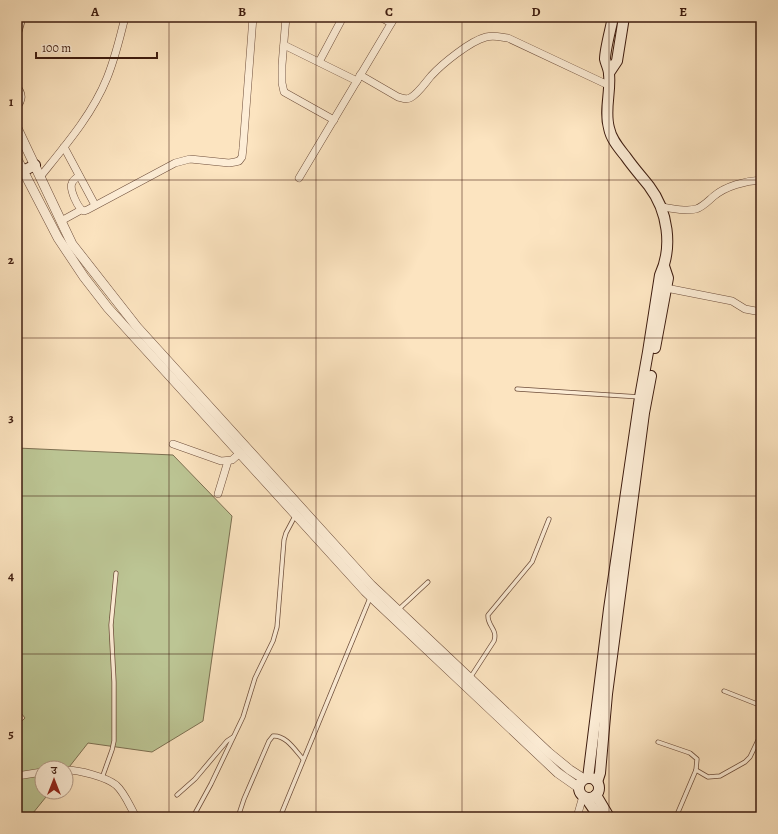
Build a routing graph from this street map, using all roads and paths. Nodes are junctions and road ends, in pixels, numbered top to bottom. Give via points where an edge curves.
1 (24, 17) edge
2 (125, 17) edge
3 (253, 17) edge
4 (286, 17) edge
5 (343, 17) edge
6 (380, 17) edge
7 (613, 17) edge
8 (624, 17) edge
9 (393, 20) edge
10 (17, 41) edge
11 (284, 45) junction
12 (319, 62) junction
13 (609, 73) junction
14 (358, 78) junction
15 (17, 85) edge
16 (608, 85) junction
17 (17, 109) edge
18 (334, 120) junction
19 (17, 128) edge
20 (64, 146) junction
21 (17, 159) edge
22 (35, 165) junction
23 (23, 171) junction
24 (40, 176) junction
25 (79, 176) junction
26 (299, 178) dead end
27 (761, 180) edge
28 (95, 206) junction
29 (661, 208) junction
30 (81, 210) junction
31 (61, 222) junction
32 (664, 266) junction
33 (666, 288) junction
34 (761, 312) edge
35 (517, 389) dead end
36 (640, 397) junction
37 (173, 444) dead end
38 (240, 453) junction
39 (228, 461) junction
40 (218, 494) dead end
41 (296, 515) junction
42 (549, 519) dead end
43 (116, 573) dead end
44 (428, 582) dead end
45 (371, 596) junction
46 (395, 614) junction
47 (470, 679) junction
48 (724, 691) dead end
49 (761, 715) edge
50 (761, 734) edge
51 (233, 737) junction
52 (658, 742) dead end
53 (303, 759) junction
54 (696, 770) junction
55 (74, 771) edge
56 (34, 773) edge
57 (17, 776) edge
58 (102, 778) junction
59 (588, 788) junction
60 (177, 795) dead end
61 (136, 817) edge
62 (193, 817) edge
63 (238, 817) edge
64 (280, 817) edge
65 (577, 817) edge
66 (599, 817) edge
67 (609, 817) edge
68 (676, 817) edge

1 - 10 lane
2 - 20 street via 106,80 87,115
3 - 28 street via 242,157 239,161 229,163 190,159 175,162
4 - 11 street
5 - 12 street
6 - 9 street
7 - 13 main road via 605,60
8 - 13 main road via 617,61
9 - 14 street
11 - 12 street
11 - 18 street via 284,92
12 - 14 street
13 - 16 main road
14 - 16 street via 398,97 410,98 450,59 476,41 496,36 508,38
14 - 18 street
15 - 17 lane via 23,96
16 - 29 main road via 606,113 611,136 649,186
18 - 26 street
19 - 22 street
20 - 24 street
20 - 25 street
21 - 23 street
22 - 23 main road
22 - 24 street
23 - 38 street via 55,233 84,277 108,308
24 - 31 street
25 - 28 street
25 - 30 street via 71,186
27 - 29 street via 727,189 696,209
28 - 30 street
29 - 32 main road via 664,213 667,244
30 - 31 street
31 - 46 street via 72,244 137,328
32 - 33 main road via 668,278
32 - 36 main road via 660,275
33 - 34 street via 732,301
33 - 59 main road via 644,413 607,694 600,773
35 - 36 lane
36 - 59 main road via 609,609
37 - 39 street via 215,460
38 - 39 street
38 - 41 street
39 - 40 street
41 - 45 street
41 - 51 lane via 284,540 275,635 254,678 245,710
42 - 47 lane via 532,562 488,615 496,636
43 - 58 lane via 111,625 114,741
44 - 46 lane
45 - 46 street
45 - 53 lane
46 - 47 street
46 - 59 street via 558,773
47 - 59 street via 548,752 578,776
48 - 49 lane via 757,704
50 - 54 lane via 750,757 720,776 708,777
51 - 60 lane
51 - 62 lane
52 - 54 lane via 695,756
53 - 63 lane via 284,738 274,736 269,741
53 - 64 lane
54 - 68 lane
55 - 58 street
56 - 57 street
58 - 61 street via 116,786
59 - 65 street
59 - 66 main road
59 - 67 main road

